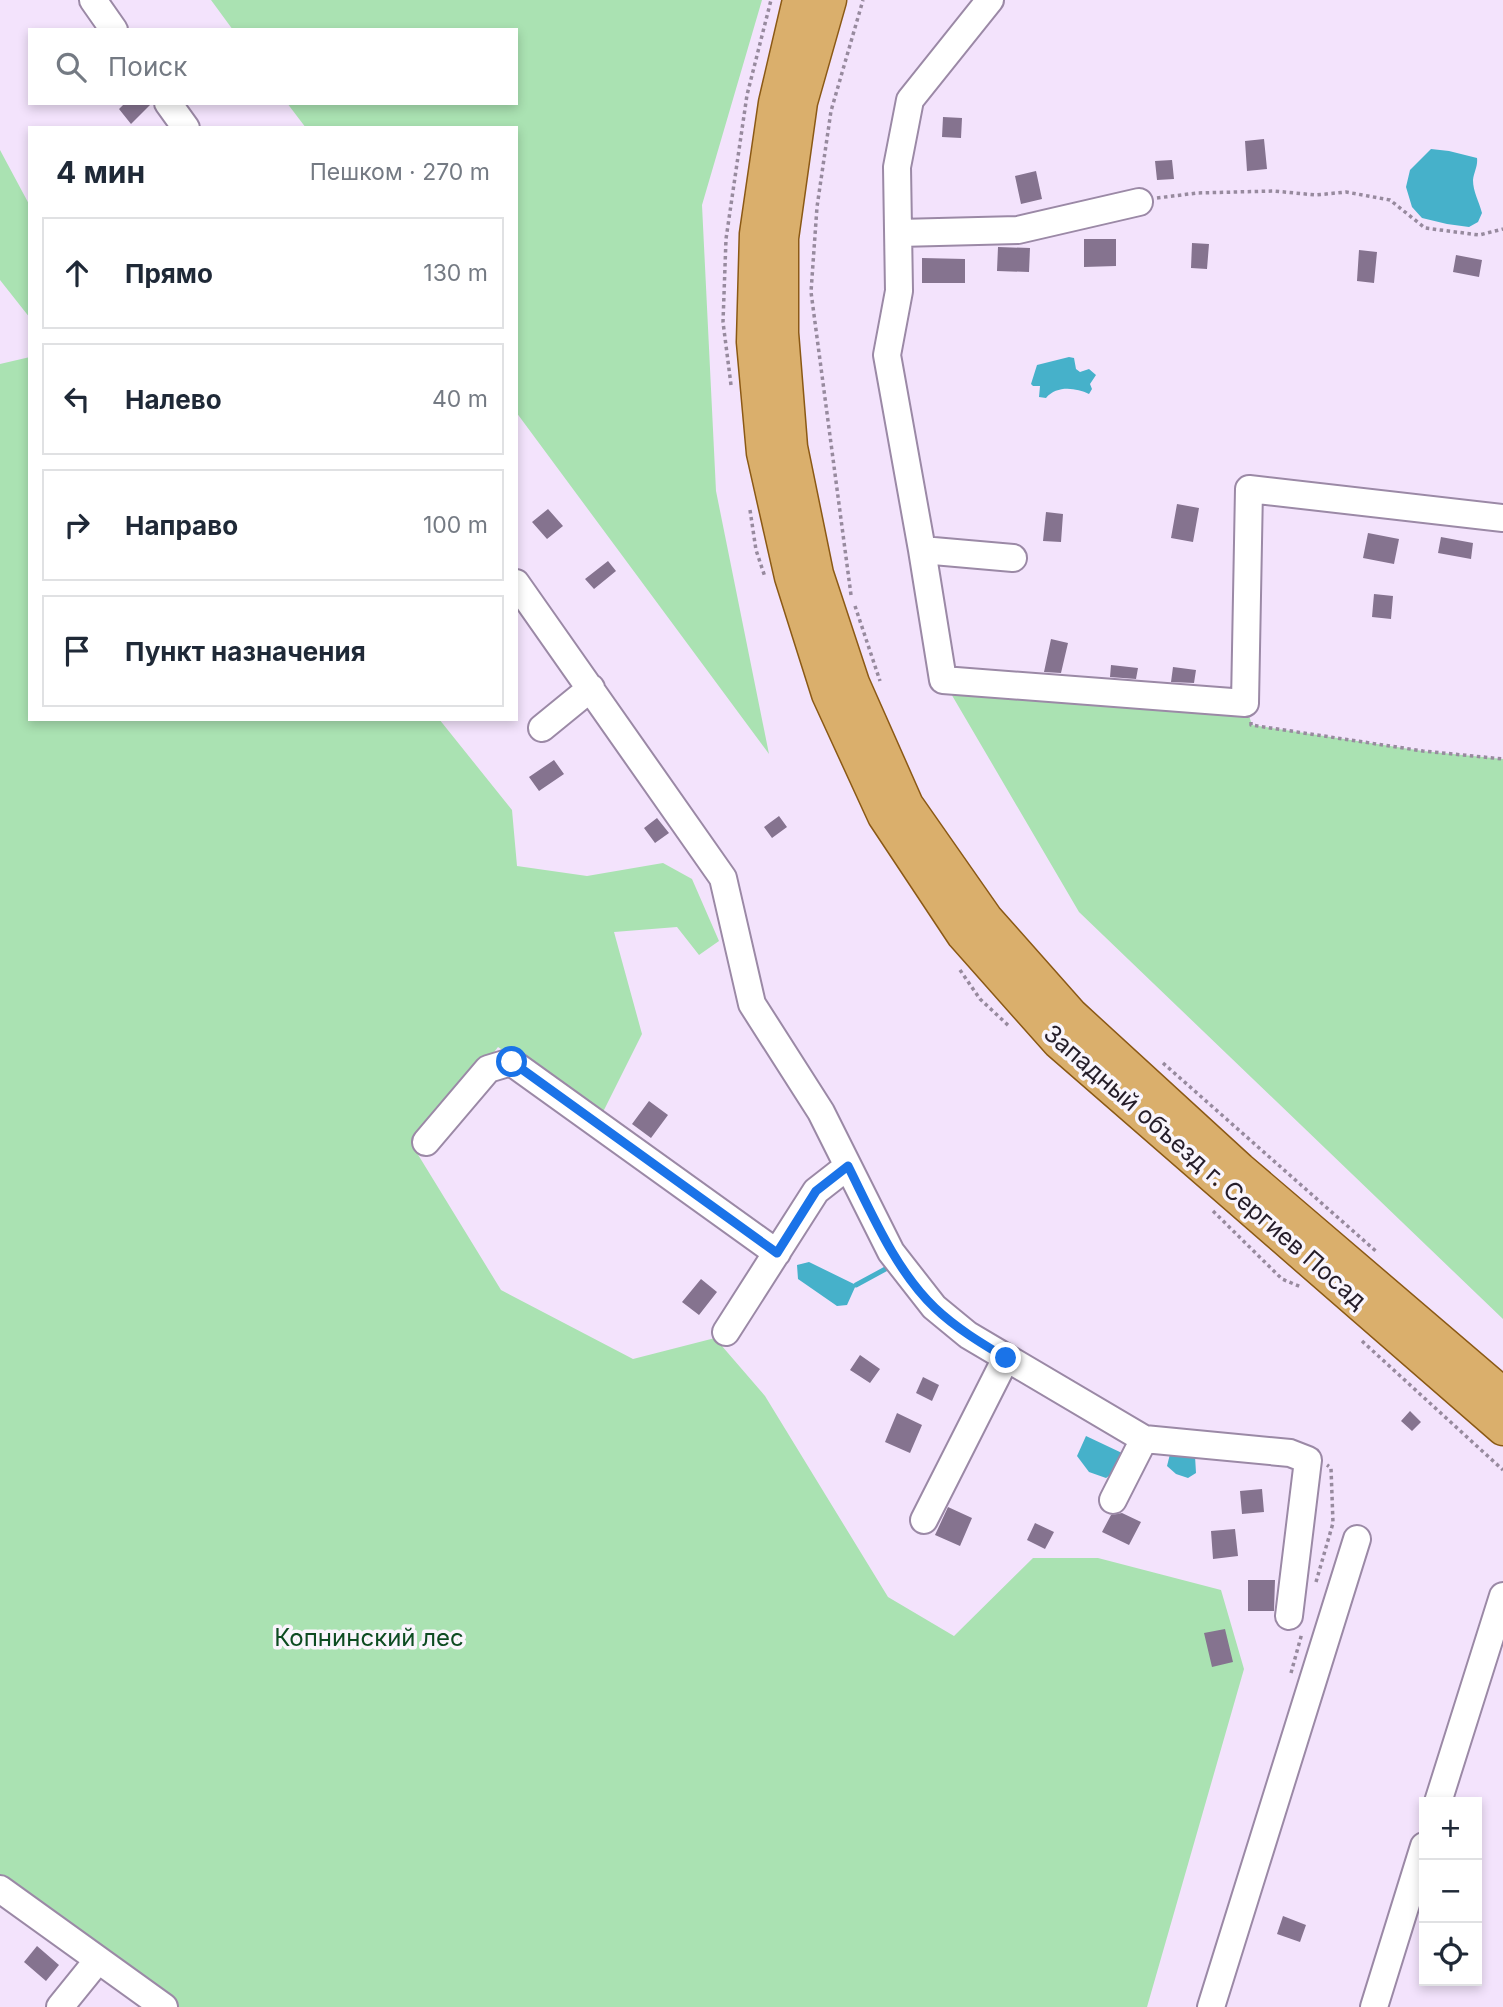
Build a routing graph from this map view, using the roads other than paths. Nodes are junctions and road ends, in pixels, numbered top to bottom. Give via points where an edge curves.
1 (93, 0) edge
2 (799, 0) edge
3 (830, 0) edge
4 (990, 0) edge
5 (113, 28) edge
6 (169, 105) edge
7 (185, 126) edge
8 (1139, 202) road end
9 (899, 233) junction
10 (1503, 518) edge
11 (922, 550) junction
12 (1013, 558) dead end
13 (518, 586) edge
14 (591, 688) junction
15 (542, 728) dead end
16 (426, 1142) dead end
17 (848, 1166) junction
18 (777, 1253) junction
19 (726, 1332) dead end
20 (1006, 1358) junction
21 (1503, 1394) edge
22 (1503, 1429) edge
23 (1144, 1439) junction
24 (1113, 1500) dead end
25 (924, 1520) dead end
26 (1357, 1539) dead end
27 (1503, 1595) edge
28 (1296, 1624) road end
29 (1440, 1797) edge
30 (1420, 1860) edge
31 (0, 1889) edge
32 (98, 1960) junction
33 (60, 2007) edge
34 (164, 2007) edge
35 (1211, 2007) edge
36 (1374, 2007) edge

1 - 5 street
2 - 22 main road, Западный объезд г. Сергиев Посад via 775,103 756,234 753,342 763,453 791,577 828,694 884,816 964,935 1058,1042
3 - 21 main road, Западный объезд г. Сергиев Посад via 801,102 782,238 782,333 791,447 817,574 853,683 907,805 986,918 1072,1015 1240,1169
4 - 9 street via 911,100 897,167
6 - 7 street
8 - 9 street via 1018,230
9 - 11 street via 900,290 887,355
10 - 11 street via 1249,489 1245,703 943,680
11 - 12 street
13 - 14 street
14 - 15 street
14 - 17 street via 723,878 752,1004 821,1112
16 - 18 street via 488,1069 512,1062
17 - 18 street via 816,1191
17 - 20 street via 891,1252 934,1307
18 - 19 street
20 - 23 street
20 - 25 street
23 - 24 street
23 - 28 street via 1290,1453 1308,1460
26 - 35 street
27 - 29 street
30 - 36 street
31 - 32 street
32 - 33 street
32 - 34 street

